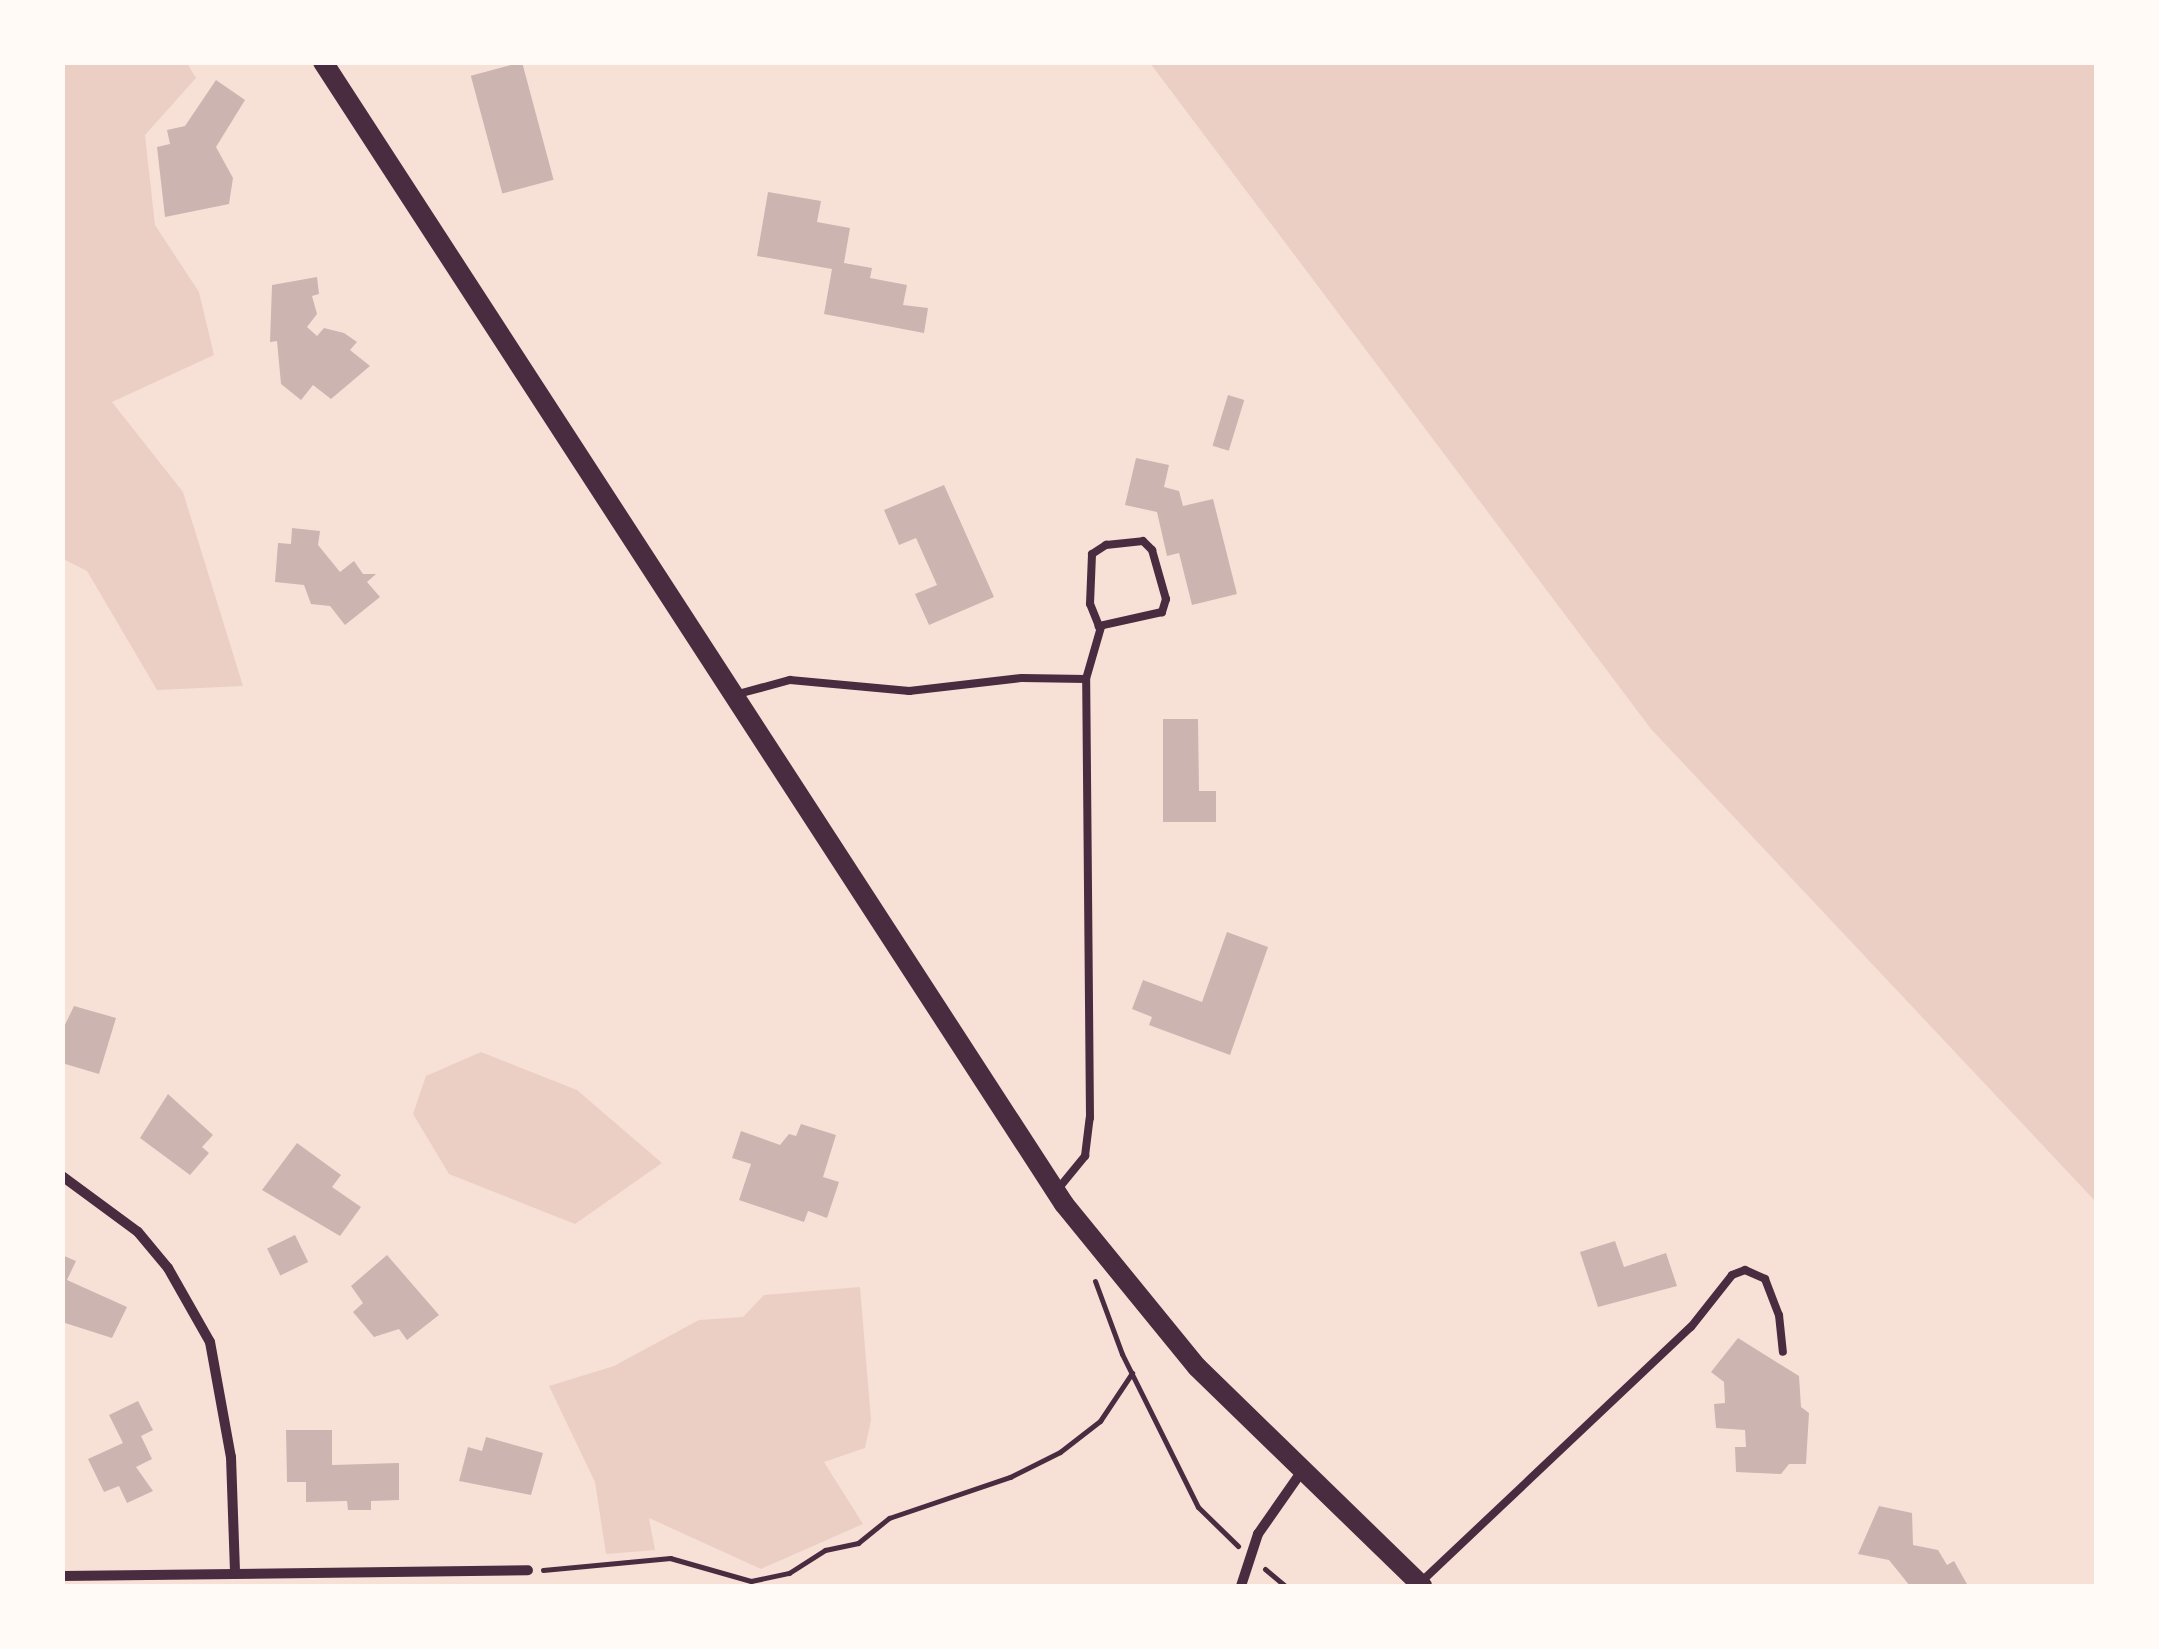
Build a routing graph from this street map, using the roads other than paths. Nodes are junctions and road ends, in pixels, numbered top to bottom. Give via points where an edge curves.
1 (323, 62) edge
2 (1102, 627) junction
3 (1086, 679) junction
4 (734, 695) junction
5 (62, 1176) edge
6 (1056, 1191) junction
7 (1783, 1352) dead end
8 (1302, 1470) junction
9 (528, 1570) road end
10 (457, 1571) junction
11 (235, 1573) junction
12 (62, 1576) edge
13 (1420, 1585) edge
14 (457, 1586) edge
15 (1241, 1586) edge

1 - 4 main road
2 - 2 lane via 1162,612 1166,600 1152,550 1143,541 1106,545 1092,554 1090,604
2 - 3 lane
3 - 4 lane via 1022,678 909,691 790,680
3 - 6 lane via 1090,1118 1084,1156
4 - 6 main road
5 - 11 street via 138,1232 168,1268 210,1342 231,1456
6 - 8 main road via 1138,1301
7 - 13 lane via 1770,1288 1754,1272 1738,1272 1691,1326
8 - 13 main road
8 - 15 street via 1258,1534
9 - 10 street
10 - 11 street
10 - 14 street
11 - 12 street

